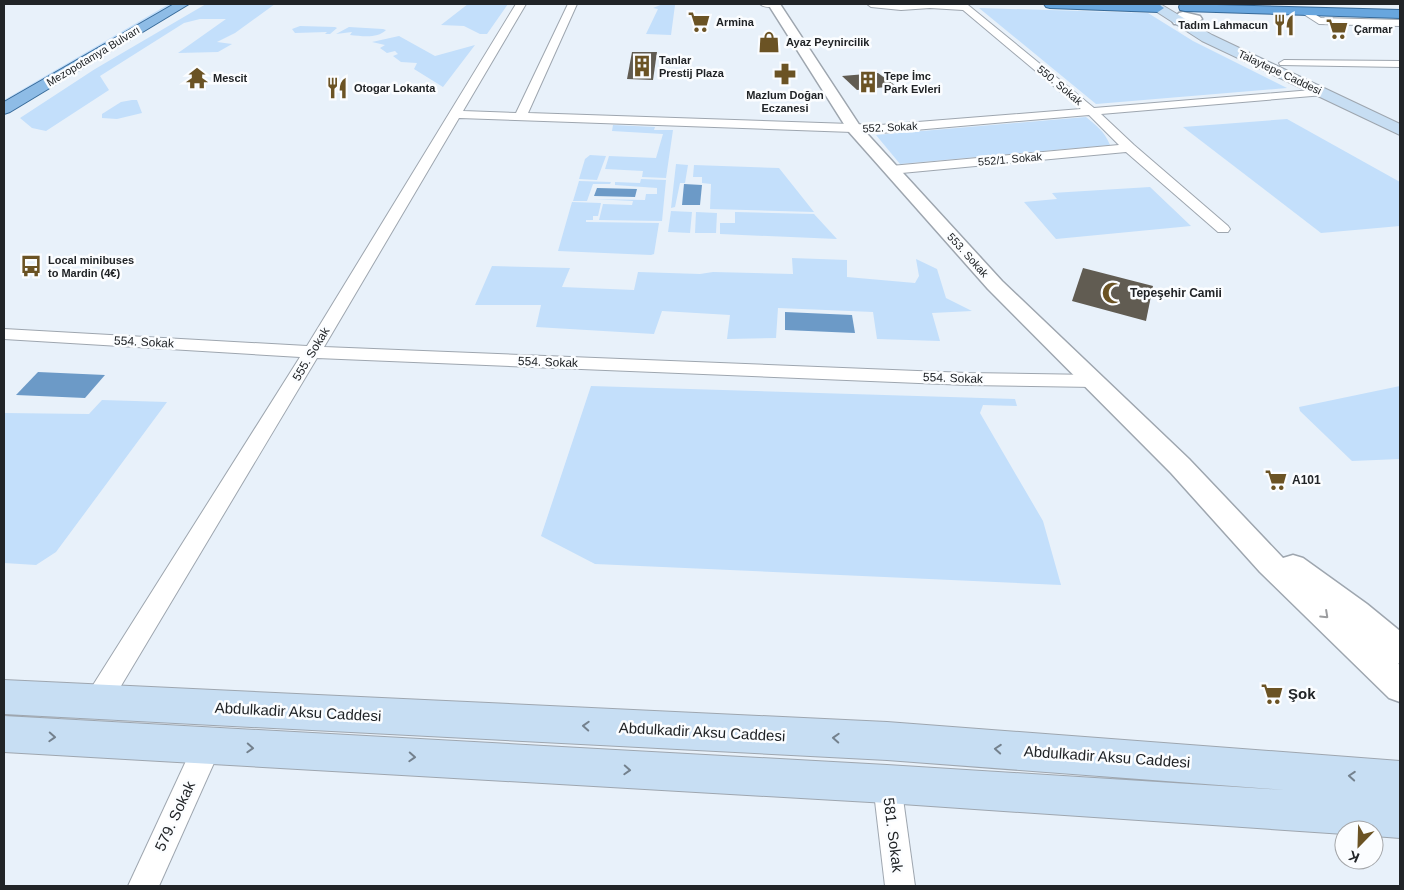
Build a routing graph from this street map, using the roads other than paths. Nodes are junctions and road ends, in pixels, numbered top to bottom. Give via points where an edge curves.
1 (164, 4) edge
2 (183, 4) edge
3 (521, 4) edge
4 (572, 4) edge
5 (765, 4) edge
6 (774, 4) edge
7 (871, 4) edge
8 (1050, 4) edge
9 (1254, 4) edge
10 (1156, 7) edge
11 (1400, 9) edge
12 (1182, 10) edge
13 (1305, 11) junction
14 (1400, 14) edge
15 (1400, 23) edge
16 (1284, 63) junction
17 (1400, 64) edge
18 (1324, 92) junction
19 (4, 96) edge
20 (4, 109) edge
21 (1091, 112) junction
22 (455, 114) junction
23 (520, 116) junction
24 (1400, 118) edge
25 (854, 128) junction
26 (1400, 130) edge
27 (1129, 148) junction
28 (891, 170) junction
29 (1223, 229) dead end
30 (4, 334) edge
31 (312, 352) junction
32 (1094, 381) junction
33 (1394, 669) edge
34 (4, 696) edge
35 (1400, 701) edge
36 (97, 702) junction
37 (4, 734) edge
38 (208, 745) junction
39 (1400, 780) edge
40 (887, 784) junction
41 (1400, 818) edge
42 (142, 886) edge
43 (900, 886) edge

1 - 19 main road, Mezopotamya Bulvarı
2 - 20 main road, Mezopotamya Bulvarı
3 - 22 street, 555. Sokak
4 - 23 street
5 - 6 street
6 - 25 street, 553. Sokak
7 - 21 street, 550. Sokak via 965,7
8 - 10 highway
9 - 11 highway
10 - 12 main road, Talaytepe Caddesi
12 - 13 highway
12 - 16 main road via 1230,39
12 - 18 main road, Talaytepe Caddesi via 1208,38
13 - 14 highway
13 - 15 street via 1319,21
16 - 17 street
16 - 24 main road
18 - 21 street, 552. Sokak
18 - 26 main road, Talaytepe Caddesi
21 - 25 street, 552. Sokak via 880,129
21 - 27 street, 550. Sokak
22 - 23 street, 552. Sokak
22 - 31 street, 555. Sokak
23 - 25 street, 552. Sokak
25 - 28 street, 553. Sokak
27 - 28 street, 552/1. Sokak
27 - 29 street, 550. Sokak
28 - 32 street, 553. Sokak via 995,285
30 - 31 street, 554. Sokak
31 - 32 street, 554. Sokak via 967,379
31 - 36 street, 555. Sokak
32 - 33 street, 553. Sokak via 1270,564
33 - 35 street, 553. Sokak
34 - 36 main road, Abdulkadir Aksu Caddesi
39 -> 36 main road, Abdulkadir Aksu Caddesi via 887,741
37 -> 38 main road
38 -> 40 main road
38 - 42 street, 579. Sokak
40 - 41 main road
40 - 43 street, 581. Sokak

